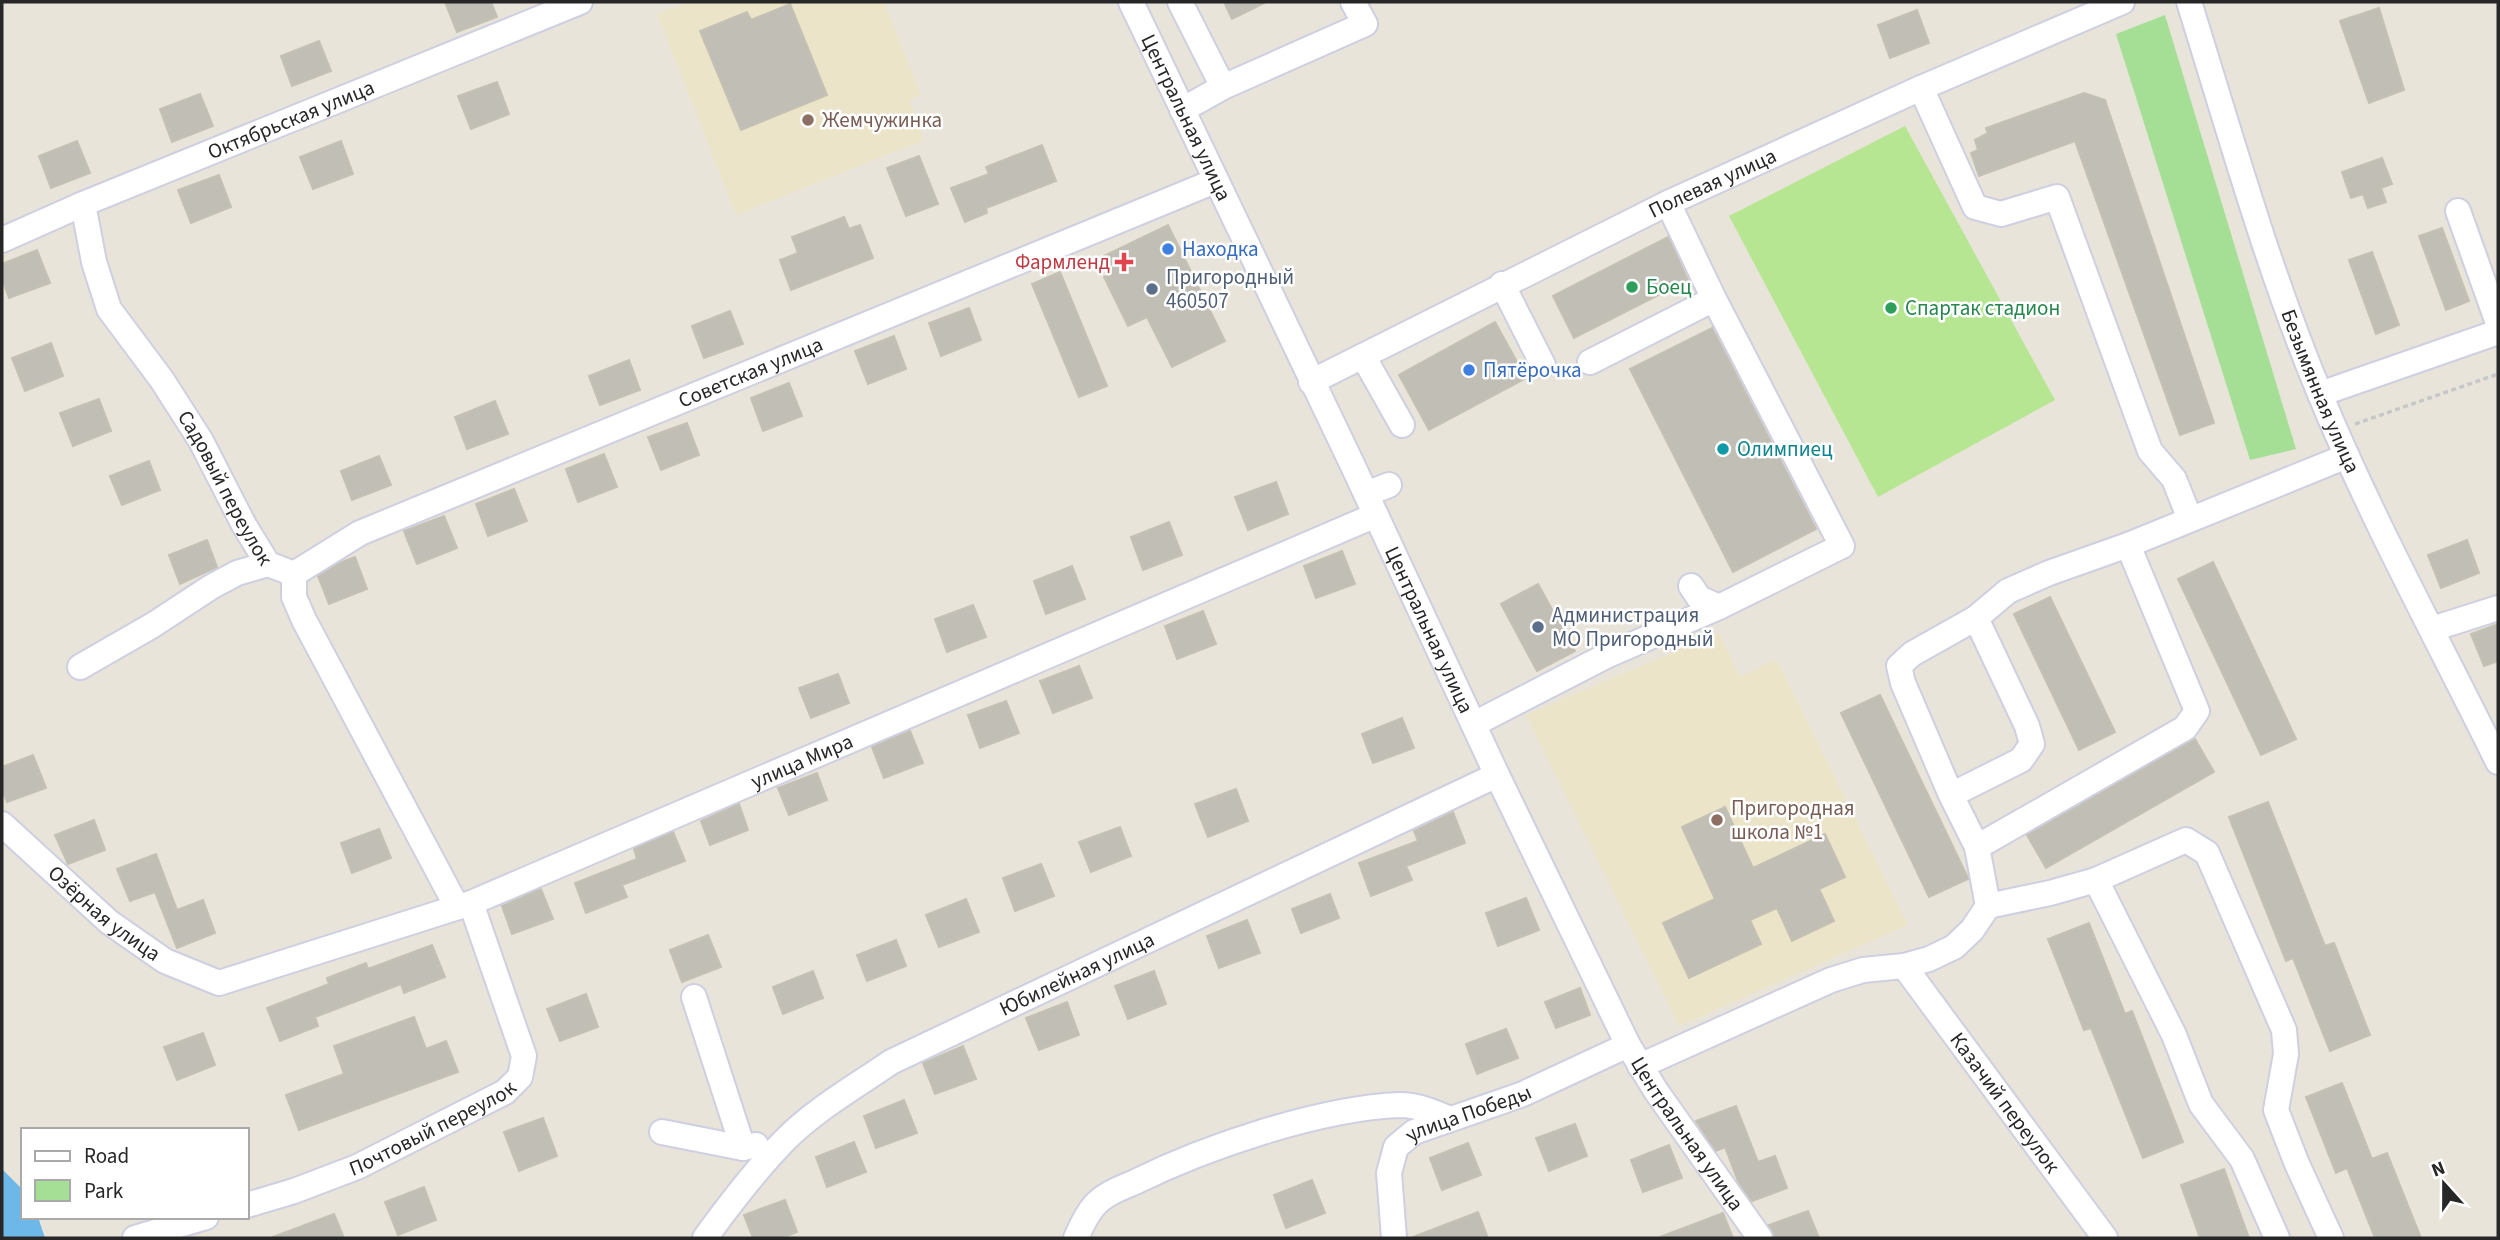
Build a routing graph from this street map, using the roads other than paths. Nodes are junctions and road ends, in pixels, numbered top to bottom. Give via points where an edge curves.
1 (580, 2) edge
2 (1131, 2) edge
3 (1180, 2) edge
4 (1353, 2) edge
5 (2122, 2) edge
6 (2189, 2) edge
7 (1223, 87) junction
8 (1921, 88) junction
9 (1182, 110) junction
10 (1215, 181) junction
11 (1668, 203) junction
12 (83, 204) junction
13 (2458, 211) dead end
14 (2, 240) edge
15 (1502, 284) junction
16 (1714, 299) junction
17 (2498, 323) edge
18 (2498, 332) edge
19 (1363, 356) junction
20 (1590, 362) dead end
21 (1543, 365) dead end
22 (1311, 382) junction
23 (2320, 394) junction
24 (1402, 425) dead end
25 (2347, 456) junction
26 (1377, 498) junction
27 (2190, 519) junction
28 (2128, 545) junction
29 (268, 564) junction
30 (294, 575) junction
31 (1691, 586) dead end
32 (1718, 607) junction
33 (2498, 608) edge
34 (1976, 618) junction
35 (2432, 629) junction
36 (80, 667) dead end
37 (1474, 724) junction
38 (2498, 762) edge
39 (1497, 775) junction
40 (1951, 794) junction
41 (2, 824) edge
42 (1977, 846) junction
43 (2096, 880) junction
44 (464, 905) junction
45 (1988, 906) junction
46 (1904, 966) junction
47 (219, 983) joint
48 (694, 997) dead end
49 (1634, 1055) junction
50 (1450, 1119) junction
51 (662, 1132) dead end
52 (784, 1141) junction
53 (743, 1148) junction
54 (248, 1205) edge
55 (199, 1219) edge
56 (135, 1238) edge
57 (705, 1238) edge
58 (1076, 1238) edge
59 (1394, 1238) edge
60 (1760, 1238) edge
61 (2105, 1238) edge
62 (2277, 1238) edge
63 (2330, 1238) edge

1 - 12 street, Октябрьская улица
2 - 9 street, Центральная улица
3 - 7 street
4 - 7 street via 1365,24
5 - 8 street, Полевая улица
6 - 23 street, Безымянная улица via 2281,296
7 - 9 street
8 - 11 street, Полевая улица
8 - 27 street via 1975,207 2001,214 2057,197 2150,451 2174,479
9 - 10 street, Центральная улица
10 - 22 street, Центральная улица
10 - 30 street, Советская улица via 360,533
11 - 15 street, Полевая улица
11 - 16 street
12 - 14 street, Октябрьская улица
12 - 29 street, Садовый переулок via 109,309 201,441
13 - 17 street
15 - 19 street, Полевая улица
15 - 21 street
16 - 20 street
16 - 32 street via 1842,546
18 - 23 street
19 - 22 street, Полевая улица
19 - 24 street
22 - 26 street, Центральная улица
23 - 25 street, Безымянная улица
25 - 27 street
25 - 35 street, Безымянная улица
26 - 37 street, Центральная улица
26 - 44 street, улица Мира
27 - 28 street
28 - 34 street via 2008,591
28 - 42 street via 2197,710 2185,728
29 - 30 street, Садовый переулок
29 - 36 street via 211,587
30 - 44 street, Садовый переулок via 294,597 304,620
31 - 32 street via 1699,598
32 - 37 street via 1606,656
33 - 35 street
34 - 40 street via 1899,666
34 - 40 street via 2032,744 2021,760
35 - 38 street, Безымянная улица
37 - 39 street, Центральная улица
39 - 49 street, Центральная улица
39 - 52 street, Юбилейная улица via 891,1062
40 - 42 street
41 - 47 street, Озёрная улица via 109,922 165,961
42 - 45 street
43 - 45 street
43 - 62 street via 2174,1035 2201,1104 2242,1159
43 - 63 street via 2186,840 2207,853 2284,1030 2286,1054 2276,1110
44 - 47 street, улица Мира
44 - 54 street, Почтовый переулок via 524,1056 520,1077 505,1092 357,1167
45 - 46 street, улица Победы via 1954,947
46 - 49 street, улица Победы via 1831,980
46 - 61 street, Казачий переулок
48 - 53 street
49 - 50 street, улица Победы
49 - 60 street, Центральная улица
50 - 58 street via 1428,1109 1401,1105 1290,1125 1230,1144 1108,1195 1094,1206
50 - 59 street, улица Победы via 1414,1132 1396,1147 1389,1173
51 - 53 street
52 - 53 street
52 - 57 street, Юбилейная улица
55 - 56 street

